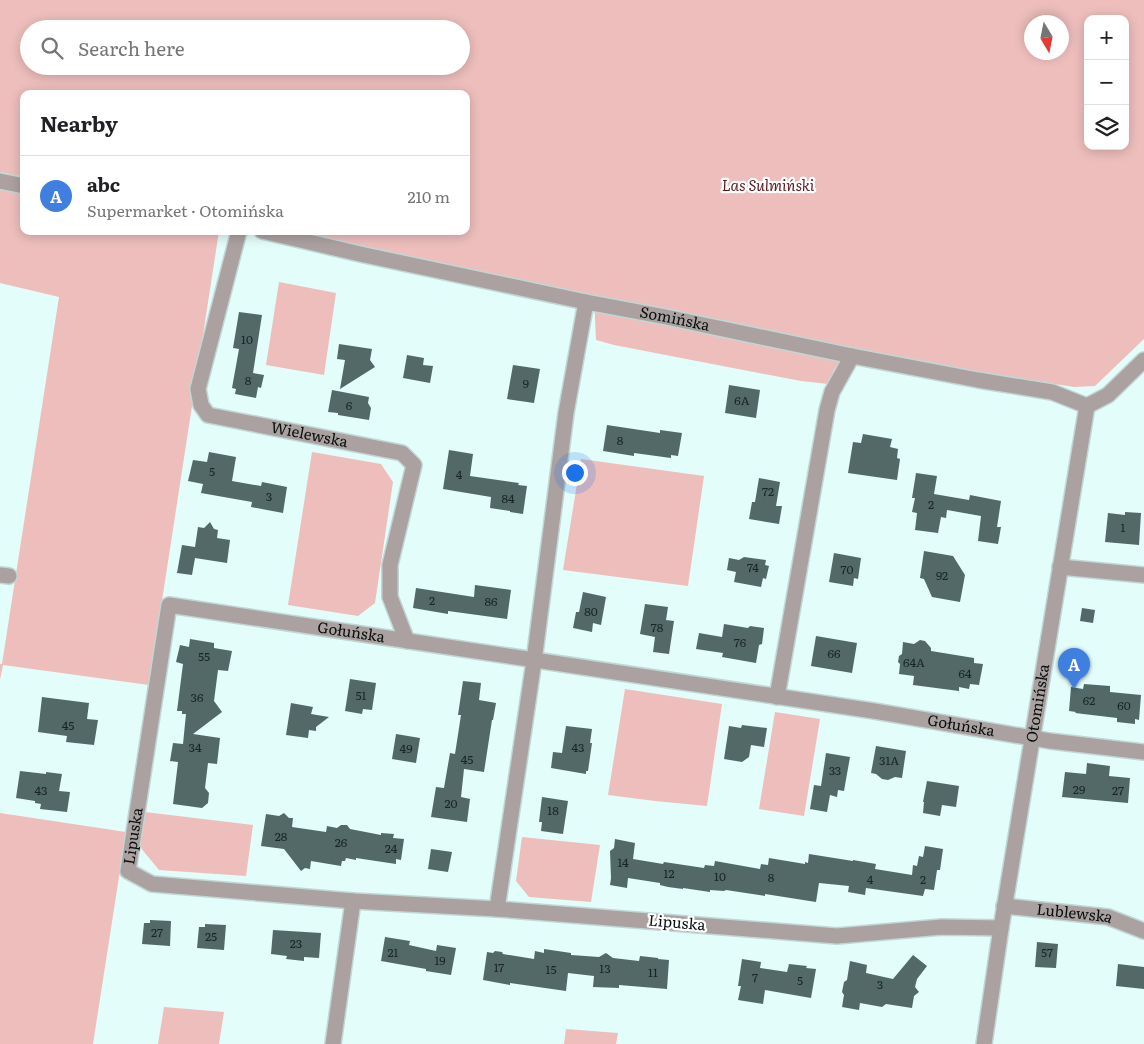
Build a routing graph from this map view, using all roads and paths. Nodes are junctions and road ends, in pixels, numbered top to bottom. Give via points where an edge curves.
1 (0, 181) edge
2 (20, 185) edge
3 (238, 235) edge
4 (279, 235) edge
5 (586, 302) junction
6 (852, 356) junction
7 (1144, 360) edge
8 (1087, 406) junction
9 (1060, 567) junction
10 (1144, 576) edge
11 (169, 605) joint
12 (407, 641) junction
13 (534, 661) junction
14 (777, 697) junction
15 (1032, 737) junction
16 (1144, 752) edge
17 (353, 902) junction
18 (1004, 906) junction
19 (497, 909) junction
20 (1001, 928) junction
21 (1144, 931) edge
22 (333, 1044) edge
23 (984, 1044) edge

1 - 2 street
3 - 12 street, Wielewska via 198,389 201,405 208,415 402,453 414,465 390,564 390,597
4 - 5 street, Somińska
5 - 6 street, Somińska
5 - 13 street via 566,413
6 - 8 street, Somińska via 1052,392
6 - 14 street via 826,410
7 - 8 street via 1108,395
8 - 9 street, Otomińska
9 - 10 street
9 - 15 street, Otomińska
11 - 12 street, Gołuńska
11 - 17 street, Lipuska via 128,871 152,884
12 - 13 street, Gołuńska
13 - 14 street, Gołuńska
13 - 19 street
14 - 15 street, Gołuńska
15 - 16 street, Gołuńska
15 - 18 street, Otomińska
17 - 19 street, Lipuska
17 - 22 street
18 - 20 street, Otomińska
18 - 21 street, Lublewska via 1108,917
19 - 20 street, Lipuska via 836,936 942,927
20 - 23 street, Otomińska

